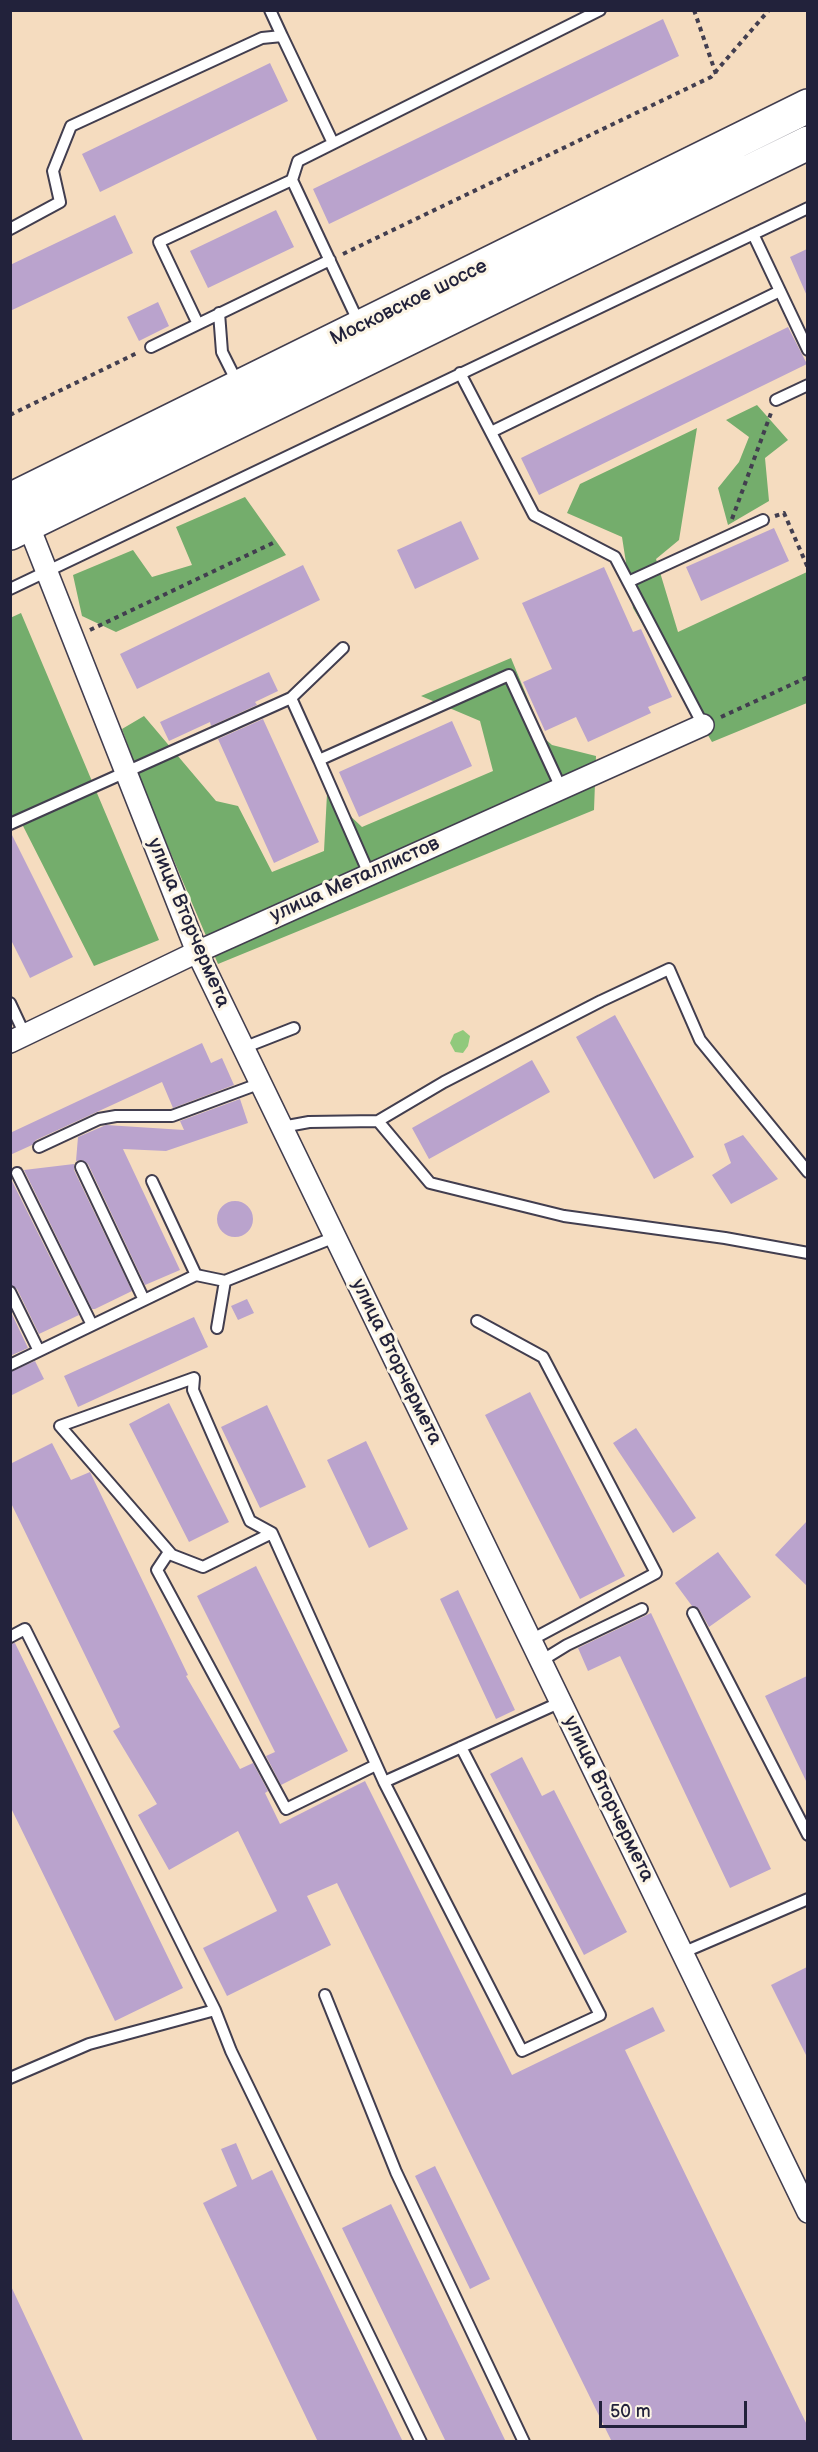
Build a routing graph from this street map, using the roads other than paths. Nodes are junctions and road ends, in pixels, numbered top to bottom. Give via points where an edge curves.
1 (270, 10) edge
2 (600, 10) edge
3 (282, 36) junction
4 (807, 106) edge
5 (333, 143) junction
6 (807, 143) edge
7 (292, 180) junction
8 (807, 208) edge
9 (10, 229) edge
10 (753, 234) junction
11 (330, 260) junction
12 (780, 291) junction
13 (219, 314) junction
14 (807, 322) edge
15 (198, 324) junction
16 (361, 327) junction
17 (797, 327) junction
18 (151, 346) road end
19 (807, 350) edge
20 (460, 373) junction
21 (807, 385) edge
22 (239, 387) junction
23 (776, 400) road end
24 (491, 432) junction
25 (17, 514) edge
26 (763, 520) road end
27 (47, 571) junction
28 (628, 582) junction
29 (10, 589) edge
30 (343, 648) dead end
31 (291, 698) junction
32 (703, 725) joint
33 (319, 760) junction
34 (127, 774) junction
35 (561, 788) junction
36 (10, 824) edge
37 (369, 874) junction
38 (197, 952) junction
39 (10, 1003) edge
40 (294, 1028) dead end
41 (18, 1038) edge
42 (243, 1048) junction
43 (261, 1083) junction
44 (378, 1121) junction
45 (282, 1127) junction
46 (39, 1147) dead end
47 (81, 1167) dead end
48 (807, 1172) edge
49 (17, 1173) dead end
50 (152, 1181) dead end
51 (335, 1237) junction
52 (807, 1253) edge
53 (196, 1275) junction
54 (225, 1281) junction
55 (10, 1292) edge
56 (144, 1300) junction
57 (477, 1321) dead end
58 (92, 1325) junction
59 (217, 1328) dead end
60 (39, 1351) junction
61 (10, 1365) edge
62 (272, 1533) junction
63 (169, 1552) junction
64 (642, 1609) dead end
65 (693, 1613) dead end
66 (10, 1636) edge
67 (531, 1640) junction
68 (541, 1662) junction
69 (561, 1702) junction
70 (461, 1747) junction
71 (376, 1765) junction
72 (384, 1782) junction
73 (807, 1836) edge
74 (807, 1899) edge
75 (682, 1953) junction
76 (325, 1995) dead end
77 (214, 2010) junction
78 (10, 2078) edge
79 (807, 2212) edge
80 (421, 2442) edge
81 (524, 2442) edge

1 - 3 lane
2 - 5 lane
3 - 5 lane
3 - 9 lane via 262,38 71,126 53,171 60,202
4 - 16 main road, Московское шоссе
5 - 7 lane via 298,162
6 - 25 main road, Московское шоссе
7 - 11 lane
7 - 15 lane via 159,242
8 - 10 lane
10 - 12 lane
10 - 20 lane
11 - 13 lane
11 - 16 lane
12 - 17 lane
12 - 24 lane
13 - 15 lane
13 - 22 lane via 222,352
14 - 17 lane
15 - 18 lane
16 - 22 main road, Московское шоссе
17 - 19 lane
20 - 24 lane
20 - 27 lane
21 - 23 lane
22 - 25 main road, Московское шоссе
24 - 28 lane via 534,515 615,558
25 - 27 street, улица Вторчермета
26 - 28 lane
27 - 29 lane
27 - 34 street, улица Вторчермета
28 - 32 lane
30 - 31 lane
31 - 33 lane
31 - 34 lane
32 - 35 street, улица Металлистов
33 - 35 lane via 509,675
33 - 37 lane
34 - 36 lane
34 - 38 street, улица Вторчермета
35 - 37 street, улица Металлистов
37 - 38 street, улица Металлистов
38 - 41 street, улица Металлистов
38 - 42 street, улица Вторчермета
39 - 41 lane
40 - 42 lane
42 - 43 street, улица Вторчермета
43 - 45 street, улица Вторчермета
43 - 46 lane via 172,1116 99,1119
44 - 45 lane via 309,1122
44 - 48 lane via 444,1082 669,969 700,1040
44 - 52 lane via 430,1183 564,1216
45 - 51 street, улица Вторчермета
47 - 56 lane
49 - 58 lane
50 - 53 lane
51 - 54 lane
51 - 67 street, улица Вторчермета
53 - 54 lane
53 - 56 lane
54 - 59 lane
55 - 60 lane
56 - 58 lane
57 - 67 lane via 543,1357 656,1573
58 - 60 lane
60 - 61 lane
62 - 63 lane via 203,1567
62 - 63 lane via 249,1521 193,1390 194,1378 60,1426
62 - 71 lane
63 - 71 lane via 157,1570 286,1809
64 - 68 lane via 567,1644
65 - 73 lane
66 - 77 lane via 25,1629
67 - 68 street, улица Вторчермета
68 - 69 street, улица Вторчермета
69 - 70 lane
69 - 75 street, улица Вторчермета
70 - 72 lane
70 - 72 lane via 600,2015 522,2051
71 - 72 lane
74 - 75 lane
75 - 79 street, улица Вторчермета
76 - 81 lane via 396,2172
77 - 78 lane via 89,2044
77 - 80 lane

